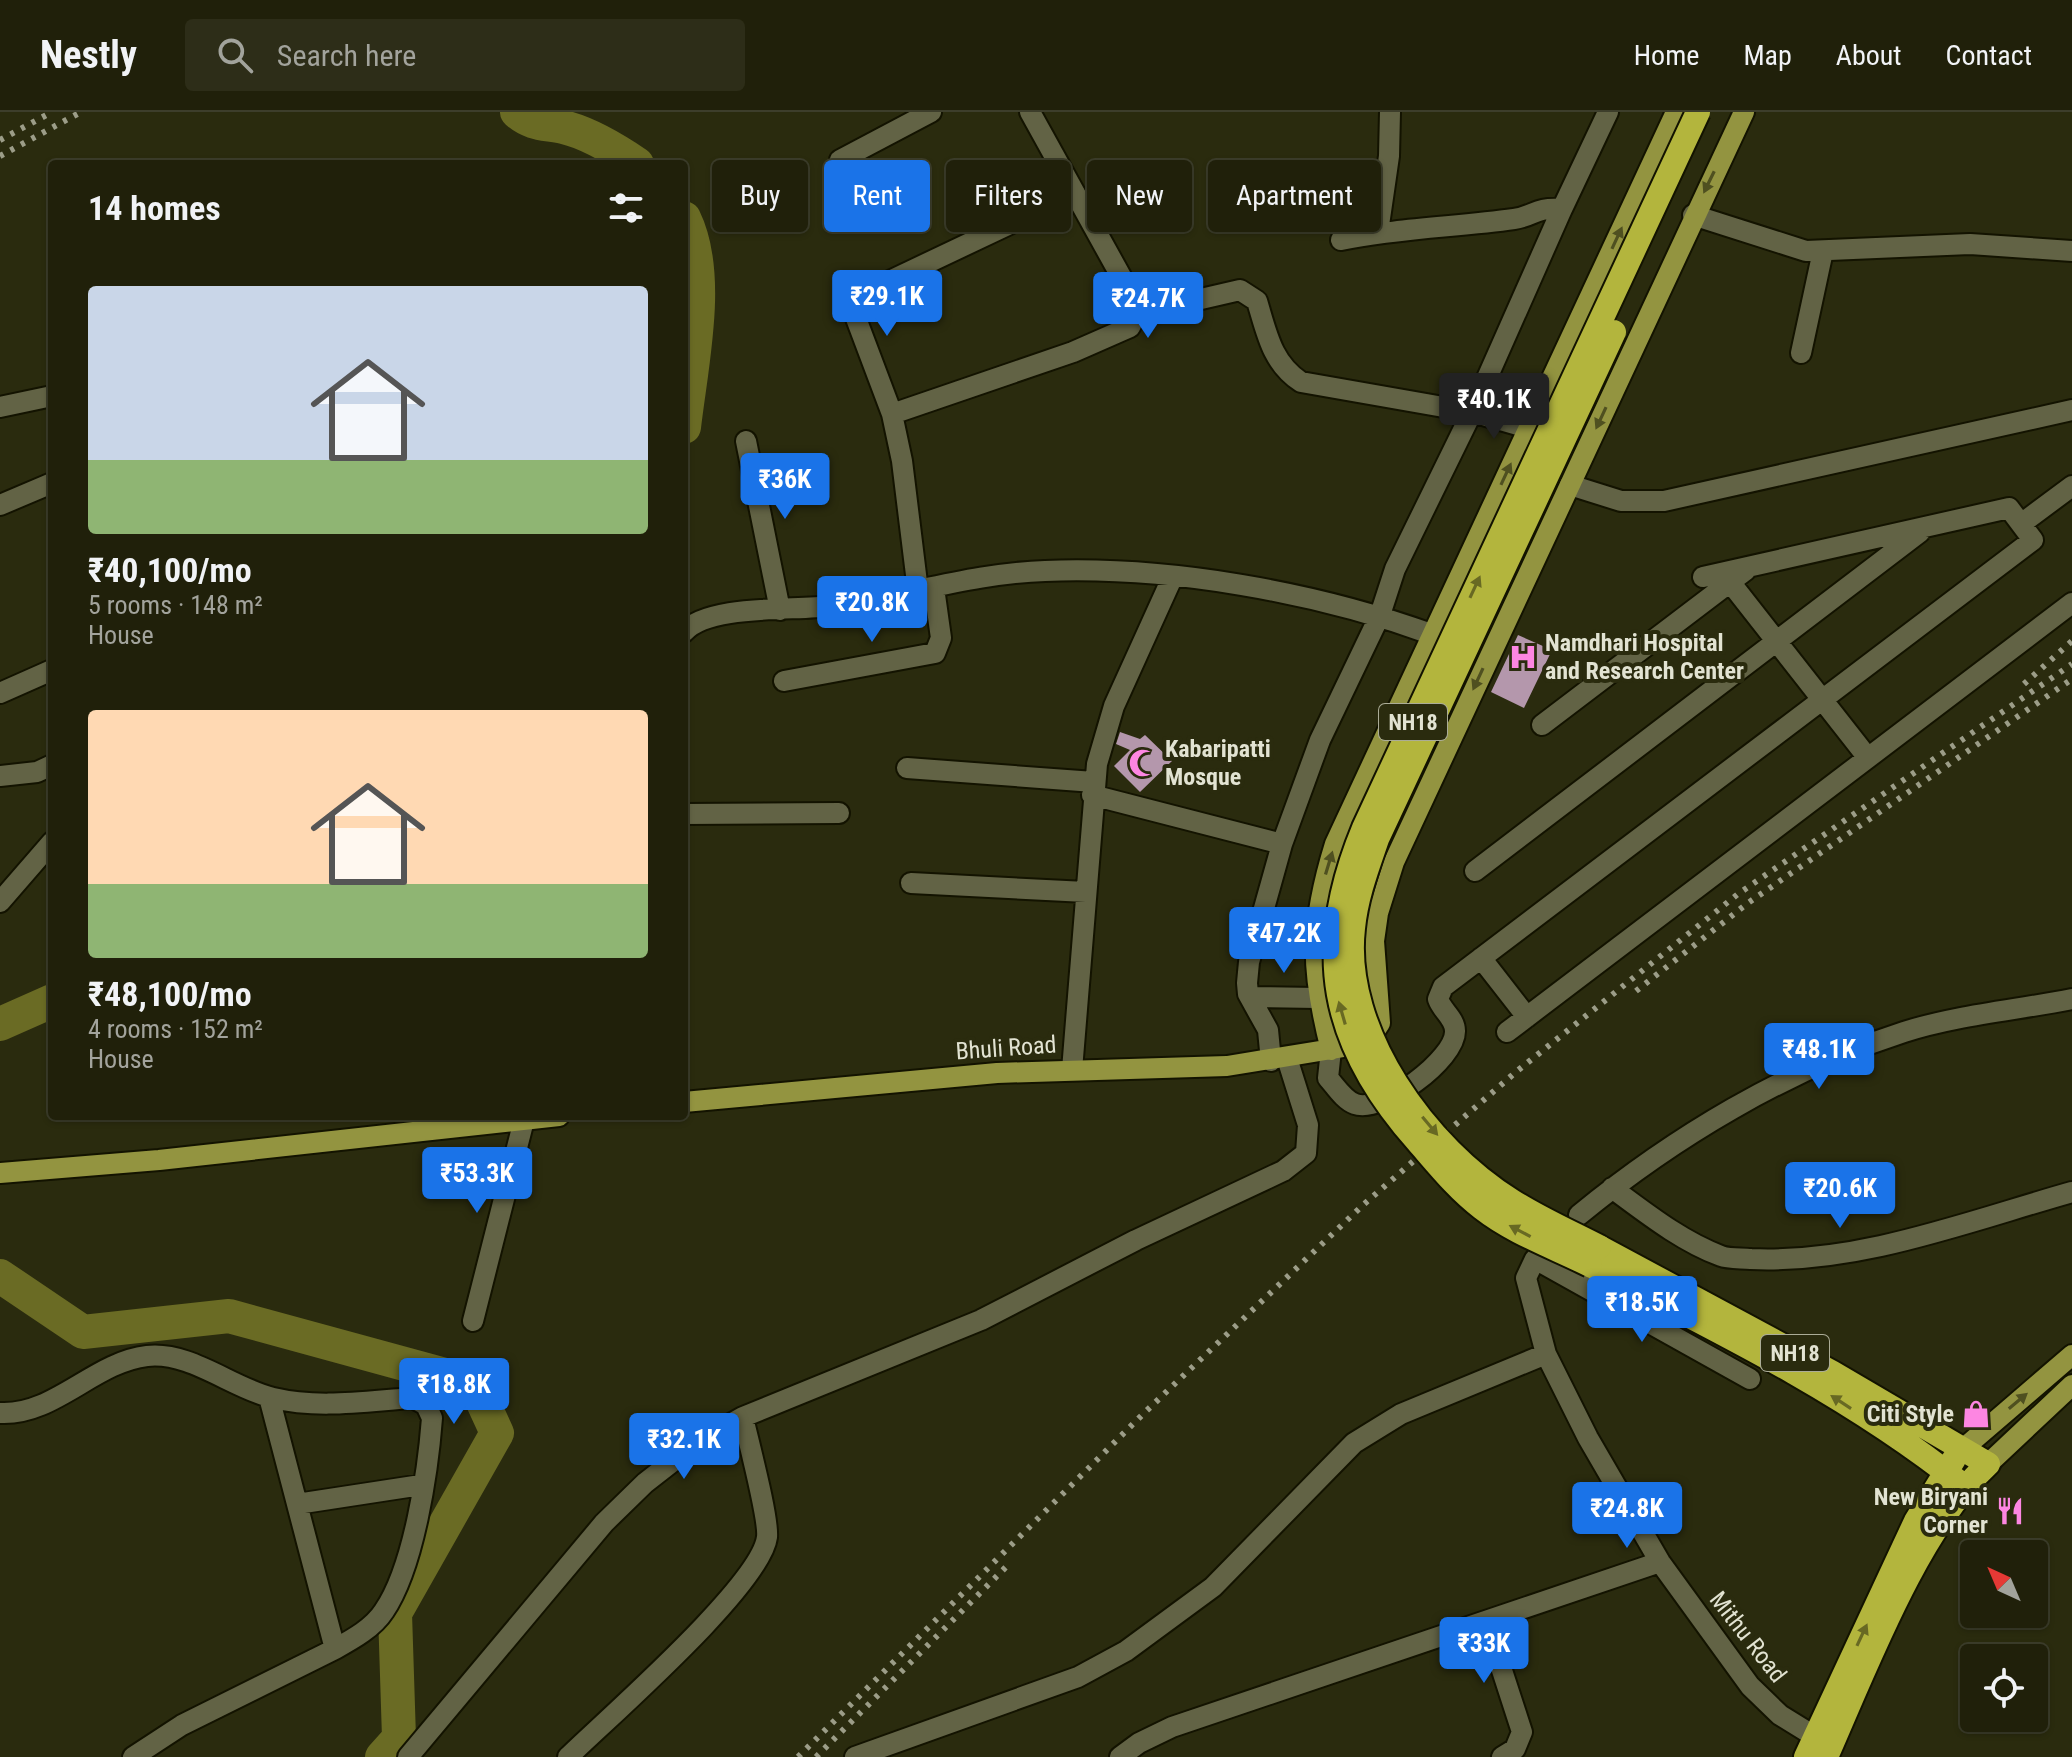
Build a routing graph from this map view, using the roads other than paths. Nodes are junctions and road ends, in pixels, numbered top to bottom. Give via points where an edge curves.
1 (1030, 112) edge
2 (1608, 112) edge
3 (1717, 112) edge
4 (1744, 112) edge
5 (1395, 113) edge
6 (1679, 113) edge
7 (918, 115) edge
8 (840, 160) dead end
9 (1075, 193) junction
10 (1562, 209) junction
11 (1381, 211) edge
12 (1693, 215) junction
13 (1378, 232) edge
14 (1381, 232) edge
15 (1341, 240) dead end
16 (1823, 251) junction
17 (2072, 251) edge
18 (1136, 314) junction
19 (1801, 353) dead end
20 (48, 397) edge
21 (0, 407) edge
22 (2072, 410) edge
23 (1472, 412) junction
24 (892, 414) junction
25 (1528, 428) junction
26 (746, 441) dead end
27 (48, 485) edge
28 (1570, 485) junction
29 (2072, 486) edge
30 (0, 505) edge
31 (2021, 524) junction
32 (1927, 527) junction
33 (1751, 566) junction
34 (1173, 576) junction
35 (1703, 577) dead end
36 (1730, 582) junction
37 (926, 589) junction
38 (2072, 603) edge
39 (780, 610) junction
40 (1380, 615) junction
41 (688, 629) edge
42 (1431, 634) junction
43 (1777, 641) junction
44 (48, 672) edge
45 (784, 681) dead end
46 (0, 693) edge
47 (1823, 700) junction
48 (1542, 725) dead end
49 (1868, 758) junction
50 (48, 767) edge
51 (907, 768) dead end
52 (0, 776) edge
53 (1093, 788) junction
54 (839, 813) dead end
55 (688, 814) edge
56 (1282, 844) junction
57 (48, 847) edge
58 (1475, 871) dead end
59 (911, 883) dead end
60 (1086, 892) junction
61 (0, 902) edge
62 (1481, 958) junction
63 (1250, 997) junction
64 (1317, 998) junction
65 (2072, 999) edge
66 (1527, 1017) junction
67 (1507, 1032) dead end
68 (1331, 1050) junction
69 (1279, 1059) junction
70 (1072, 1070) junction
71 (688, 1102) edge
72 (485, 1120) edge
73 (524, 1120) joint
74 (0, 1173) edge
75 (1612, 1188) junction
76 (2072, 1192) edge
77 (1579, 1215) dead end
78 (1594, 1256) junction
79 (473, 1321) dead end
80 (1546, 1354) junction
81 (2072, 1355) edge
82 (1750, 1379) dead end
83 (2072, 1385) edge
84 (269, 1397) junction
85 (0, 1413) edge
86 (743, 1417) junction
87 (1964, 1448) junction
88 (1988, 1464) junction
89 (1944, 1470) junction
90 (421, 1485) junction
91 (1964, 1486) junction
92 (297, 1504) junction
93 (1660, 1562) junction
94 (1486, 1621) junction
95 (335, 1649) junction
96 (1817, 1751) edge
97 (133, 1757) edge
98 (408, 1757) edge
99 (568, 1757) edge
100 (855, 1757) edge
101 (1120, 1757) edge
102 (1502, 1757) edge

1 - 9 street
2 - 10 street
3 -> 78 highway, NH18, bridge via 1377,839 1353,928 1352,961 1364,1020 1378,1052 1420,1115 1487,1183
4 -> 12 main road, Bhuli Road
5 - 11 street
25 -> 6 main road
78 -> 6 highway, NH18, bridge via 1525,1234 1482,1208 1385,1103 1345,1024 1334,942 1341,889 1364,828
7 - 8 street
9 - 18 street via 1133,298
9 - 24 street via 877,287 860,300 856,324
10 - 14 street
10 - 23 street
12 - 16 street via 1806,251
12 -> 28 main road, Bhuli Road
13 - 15 street
16 - 17 street via 1970,244
16 - 19 street
18 - 23 street via 1240,290 1257,301 1283,370 1301,382
18 - 24 street via 1130,327 1116,336
20 - 21 street
22 - 28 street via 1664,501 1621,501
23 - 25 street
23 - 40 street via 1395,569
24 - 37 street
42 -> 25 main road
26 - 39 street
27 - 30 street
28 -> 68 main road, Bhuli Road via 1394,862 1374,941 1380,1023 1371,1037
29 - 31 street
31 - 32 street via 2009,508
31 - 47 street via 2033,540
32 - 33 street
32 - 43 street
33 - 35 street
33 - 36 street
34 - 37 street via 1045,571
34 - 40 street via 1196,576
34 - 53 street via 1114,706
36 - 43 street
36 - 48 street
37 - 39 street
37 - 45 street via 941,638 935,653
38 - 49 street
39 - 41 street via 709,616
40 - 42 street
40 - 56 street via 1320,740
64 -> 42 main road via 1316,926 1335,844
43 - 47 street
43 - 58 street
44 - 46 street
47 - 49 street
47 - 62 street
49 - 66 street
50 - 52 street
51 - 53 street
53 - 56 street
53 - 60 street
54 - 55 street
56 - 63 street via 1249,962
57 - 61 street
59 - 60 street
60 - 70 street
62 - 66 street
62 - 68 street via 1439,993 1440,1005 1455,1027 1450,1048 1401,1093 1373,1106 1348,1101 1328,1078
63 - 64 street
63 - 69 street
64 - 68 main road
65 - 75 street via 1905,1032 1820,1066 1700,1128
66 - 67 street
68 - 69 main road, Bhuli Road
69 - 70 main road, Bhuli Road via 1227,1066
69 - 86 street via 1308,1125 1306,1153 1283,1171 981,1320
70 - 71 main road, Bhuli Road
72 - 73 main road
72 - 74 main road via 159,1160
73 - 79 street
75 - 76 street via 1668,1229 1723,1257 1779,1260 1930,1233
75 - 77 street
78 - 87 highway, NH18
89 -> 78 highway, NH18 via 1825,1392
80 - 82 street, Mithu Road via 1526,1278 1535,1259
80 - 93 street, Mithu Road
80 - 100 street via 1401,1414 1354,1443 1213,1587 1126,1651 1078,1677
87 -> 81 main road
83 - 88 main road
84 - 85 street via 166,1355 145,1356 27,1410
84 - 90 street via 308,1405 413,1398 426,1405 432,1418
84 - 92 street
86 - 98 street via 695,1444 604,1523
86 - 99 street via 767,1536 751,1574
87 - 88 highway, NH18
87 - 89 highway
88 - 91 highway
89 - 91 highway, NH18
96 -> 89 highway via 1916,1521
90 - 92 street
90 - 95 street via 407,1566 388,1604 372,1625
91 - 96 highway
92 - 95 street
93 - 94 street
93 - 96 street, Mithu Road via 1750,1686
94 - 101 street via 1172,1727
94 - 102 street via 1522,1732 1515,1749
95 - 97 street via 182,1725

